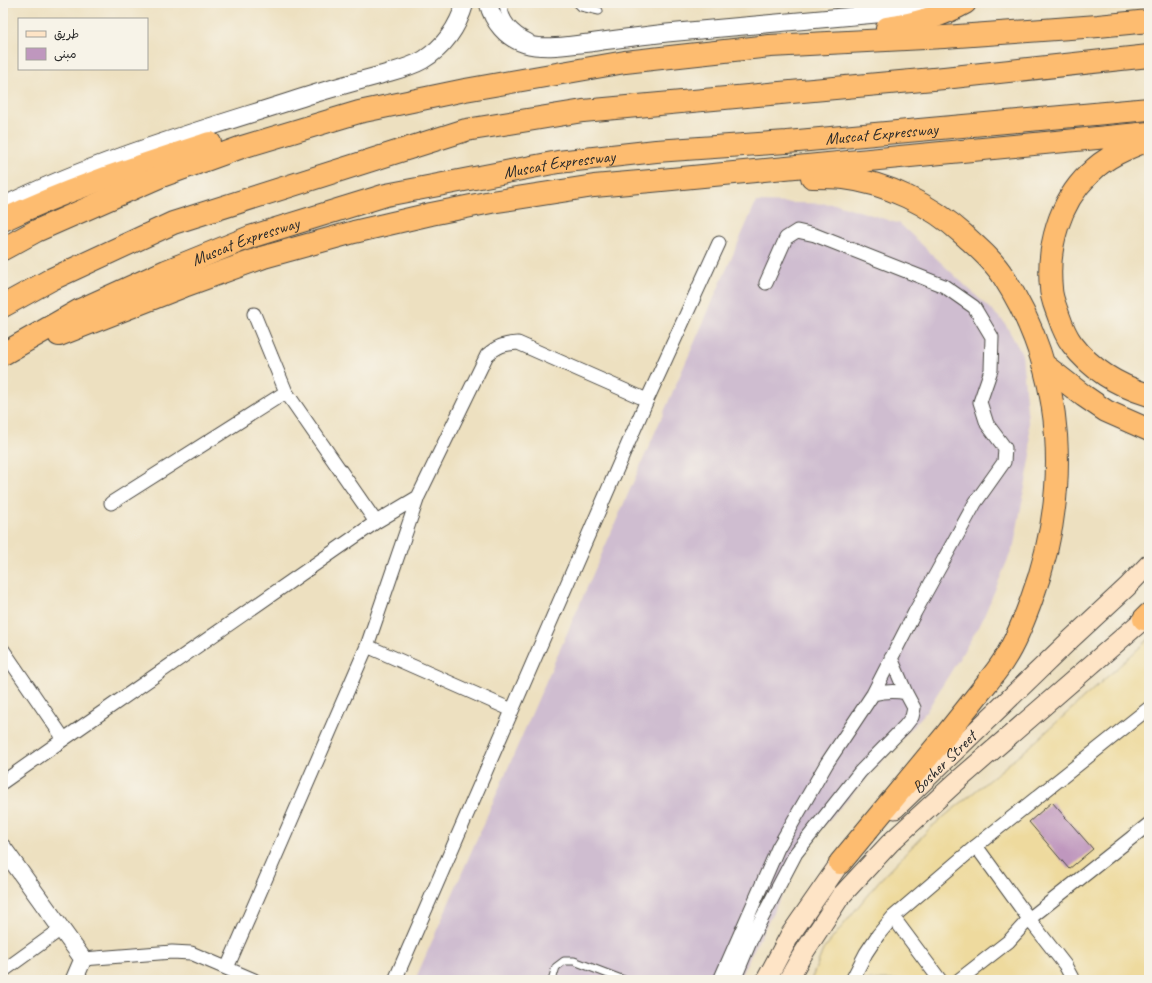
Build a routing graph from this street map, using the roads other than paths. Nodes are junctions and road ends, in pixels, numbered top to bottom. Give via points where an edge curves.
1 (465, 3) edge
2 (488, 3) edge
3 (503, 3) edge
4 (577, 3) edge
5 (923, 3) edge
6 (965, 3) edge
7 (599, 12) dead end
8 (1149, 20) edge
9 (996, 33) junction
10 (1149, 35) edge
11 (571, 45) junction
12 (770, 46) junction
13 (1149, 56) edge
14 (1149, 109) edge
15 (360, 112) junction
16 (1149, 133) edge
17 (1149, 140) edge
18 (651, 181) junction
19 (3, 206) edge
20 (3, 220) edge
21 (719, 243) dead end
22 (3, 249) edge
23 (766, 283) dead end
24 (3, 306) edge
25 (254, 314) dead end
26 (3, 354) edge
27 (3, 359) edge
28 (1043, 364) junction
29 (286, 392) junction
30 (1149, 394) edge
31 (647, 400) junction
32 (1149, 430) edge
33 (418, 498) junction
34 (111, 503) dead end
35 (376, 522) junction
36 (1149, 564) edge
37 (1147, 615) edge
38 (367, 646) junction
39 (3, 650) edge
40 (891, 658) junction
41 (906, 693) junction
42 (873, 694) junction
43 (1149, 708) edge
44 (512, 710) junction
45 (64, 739) junction
46 (3, 782) edge
47 (1149, 824) edge
48 (976, 846) junction
49 (3, 848) edge
50 (840, 863) junction
51 (894, 916) junction
52 (1029, 919) junction
53 (61, 929) junction
54 (83, 959) junction
55 (227, 968) junction
56 (3, 971) edge
57 (74, 980) edge
58 (254, 980) edge
59 (395, 980) edge
60 (552, 980) edge
61 (624, 980) edge
62 (720, 980) edge
63 (734, 980) edge
64 (766, 980) edge
65 (788, 980) edge
66 (852, 980) edge
67 (940, 980) edge
68 (959, 980) edge
69 (1073, 980) edge

1 - 19 street via 450,36 430,55 414,64 169,140 62,179
2 - 11 street via 499,26 515,40 535,46
3 - 11 lane via 507,19 523,34 538,40 560,40
4 - 7 lane via 581,7
5 - 11 street via 876,14 667,33
6 - 12 highway via 930,19 906,25 800,37
8 - 9 highway
9 - 10 highway via 1072,42
9 - 12 highway
12 - 15 highway via 625,62 465,90
13 - 24 highway via 944,78 582,111 466,130 173,223 52,279
14 - 26 highway, Muscat Expressway via 787,142 656,151 558,162 386,195 250,237 166,271 80,310
15 - 20 highway via 303,117 265,125 96,182
15 - 22 highway via 242,147 159,177 36,231
16 - 18 highway
17 - 30 highway via 1122,150 1100,164 1075,190 1056,230 1050,269 1054,302 1071,343 1099,370 1122,385
18 - 27 highway via 594,186 491,202 354,232 264,257 79,327
18 - 28 highway via 844,178 885,188 916,201 950,222 987,256 1002,275 1029,324
21 - 31 street
23 - 40 street via 786,238 797,230 944,286 974,307 992,337 991,370 980,402 987,424 1005,448 1004,462 975,503
25 - 29 street
28 - 32 highway via 1106,411
28 - 50 highway via 1056,428 1057,481 1053,521 1046,553 1024,619 1005,659
29 - 34 street
29 - 35 street
31 - 33 street via 518,343 497,346 487,355
31 - 44 street
33 - 35 street
33 - 38 street
35 - 45 street
36 - 50 main road, Bosher Street
37 - 65 main road, Bosher Street via 890,842 840,897
38 - 44 street
38 - 55 street
39 - 45 street
40 - 41 street
40 - 42 street
41 - 42 street via 886,691
41 - 63 street via 914,708 912,717 860,772 796,853 752,937
42 - 62 street via 827,763 778,848
43 - 48 street
44 - 59 street
45 - 46 street
47 - 52 street
48 - 51 street
48 - 52 street
49 - 53 street
50 - 64 main road, Bosher Street via 790,935
51 - 66 street via 866,953
51 - 67 street
52 - 68 street via 1009,940
52 - 69 street via 1065,965
53 - 54 street
53 - 56 street
54 - 55 street via 172,952 191,953
54 - 57 street
55 - 58 street
60 - 61 lane via 556,967 564,961 574,961

